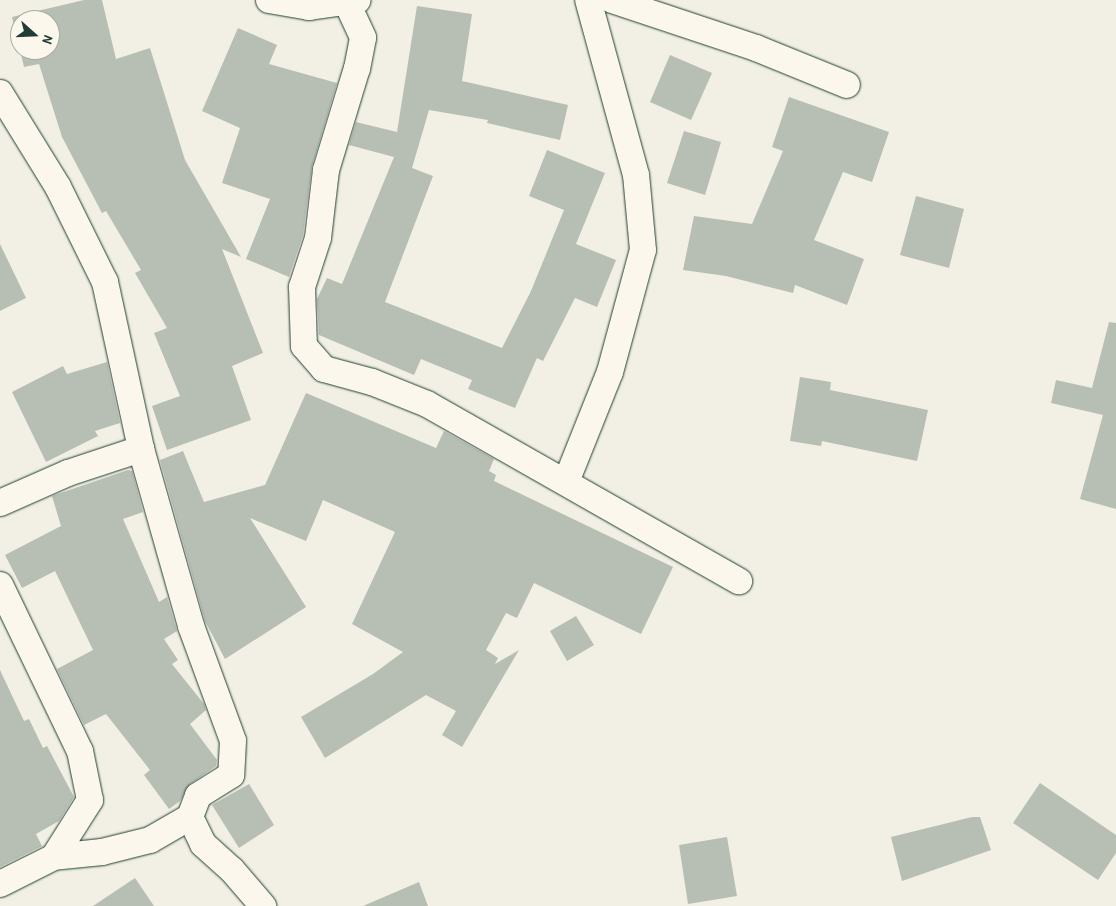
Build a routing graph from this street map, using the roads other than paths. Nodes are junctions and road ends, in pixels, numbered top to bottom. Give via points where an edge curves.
1 (269, 0) edge
2 (588, 0) edge
3 (612, 0) edge
4 (352, 2) edge
5 (310, 4) edge
6 (847, 85) dead end
7 (0, 94) edge
8 (142, 448) junction
9 (566, 482) junction
10 (0, 503) edge
11 (739, 581) dead end
12 (0, 585) edge
13 (190, 817) junction
14 (54, 857) junction
15 (0, 884) edge
16 (263, 906) edge

1 - 5 street
2 - 9 street via 636,175 643,250 610,372
3 - 6 street via 756,48
4 - 5 street
4 - 9 street via 363,38 326,170 318,238 302,287 304,346 324,369 372,382 427,404
7 - 8 street via 58,187 105,282
8 - 10 street via 68,473
8 - 13 street via 191,626 233,741 231,775 198,796
9 - 11 street
12 - 14 street via 80,752 90,800
13 - 14 street via 150,840 102,852
13 - 16 street via 203,844 232,870
14 - 15 street

